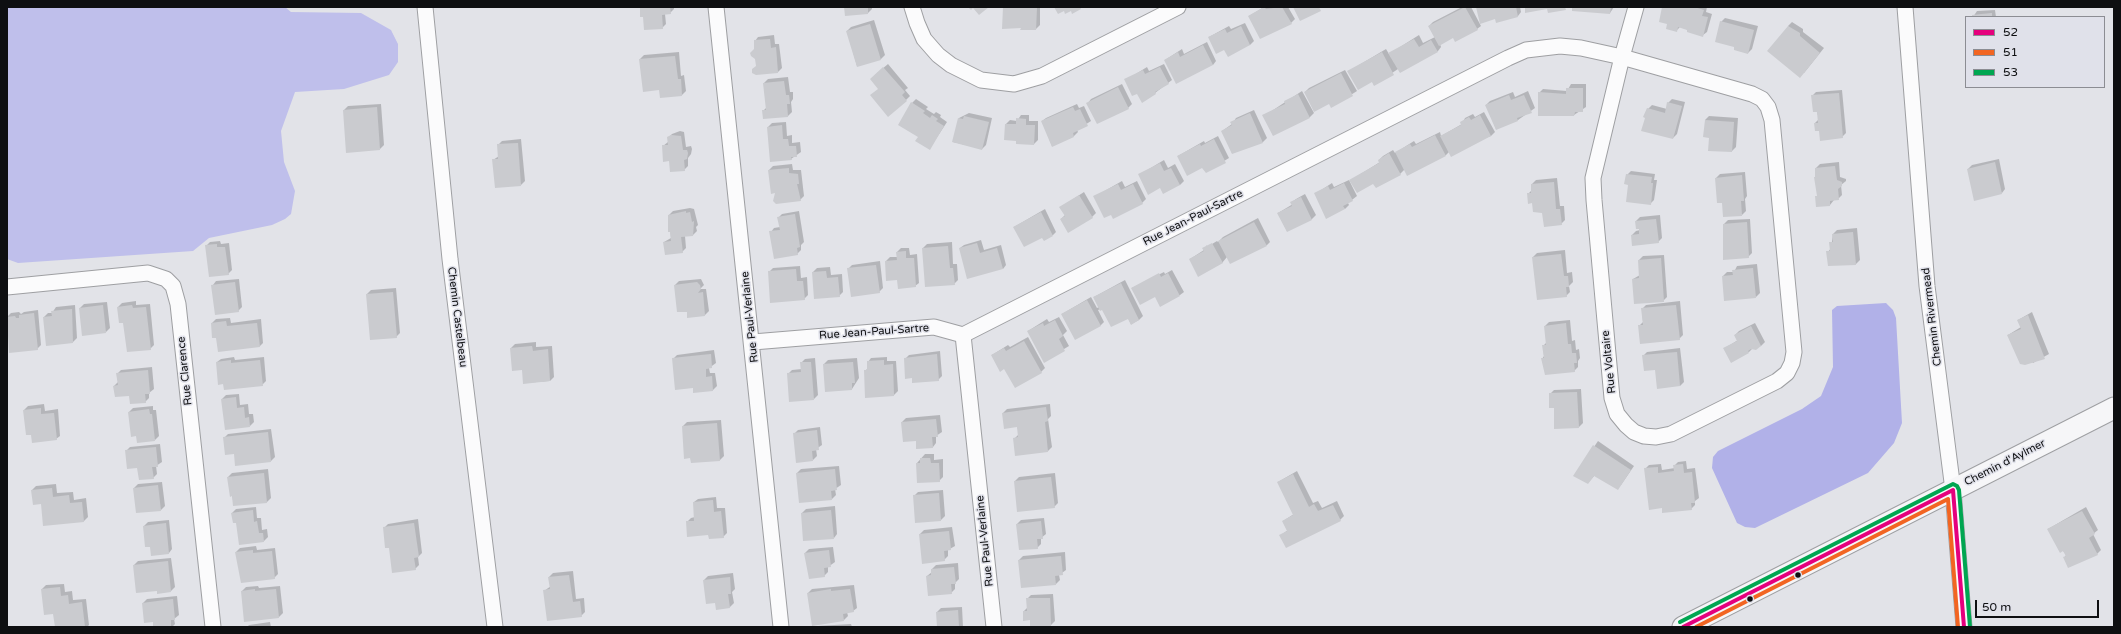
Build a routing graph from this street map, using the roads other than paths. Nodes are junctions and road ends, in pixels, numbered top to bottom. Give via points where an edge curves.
1 (425, 7) edge
2 (716, 7) edge
3 (912, 7) edge
4 (1178, 7) edge
5 (1636, 7) edge
6 (1898, 7) edge
7 (1905, 7) edge
8 (1622, 57) junction
9 (1910, 76) junction
10 (7, 287) edge
11 (963, 335) junction
12 (752, 342) junction
13 (2114, 408) edge
14 (1953, 490) junction
15 (213, 627) edge
16 (496, 627) edge
17 (781, 627) edge
18 (994, 627) edge
19 (1683, 627) edge
20 (1964, 627) edge

1 - 16 street, Chemin Castelbeau via 450,259
2 - 12 street, Rue Paul-Verlaine
3 - 4 street via 924,38 938,55 951,65 981,80 1014,84 1042,76
5 - 8 street, Rue Voltaire
6 - 9 street
7 - 9 street, Chemin Rivermead
8 - 8 street, Rue Voltaire via 1752,94 1762,99 1768,107 1772,120 1794,352 1787,373 1777,381 1671,434 1656,437 1644,436 1626,425 1617,414 1612,398 1594,200 1593,178
8 - 11 street, Rue Jean-Paul-Sartre via 1560,46 1526,50
9 - 14 street, Chemin Rivermead via 1927,286
10 - 15 street, Rue Clarence via 148,273 166,279 173,286 178,304
11 - 12 street, Rue Jean-Paul-Sartre via 934,327
11 - 18 street, Rue Paul-Verlaine
12 - 17 street, Rue Paul-Verlaine
13 - 14 main road, Chemin d'Aylmer
14 - 19 main road, Chemin d'Aylmer
14 - 20 street, Chemin Rivermead

